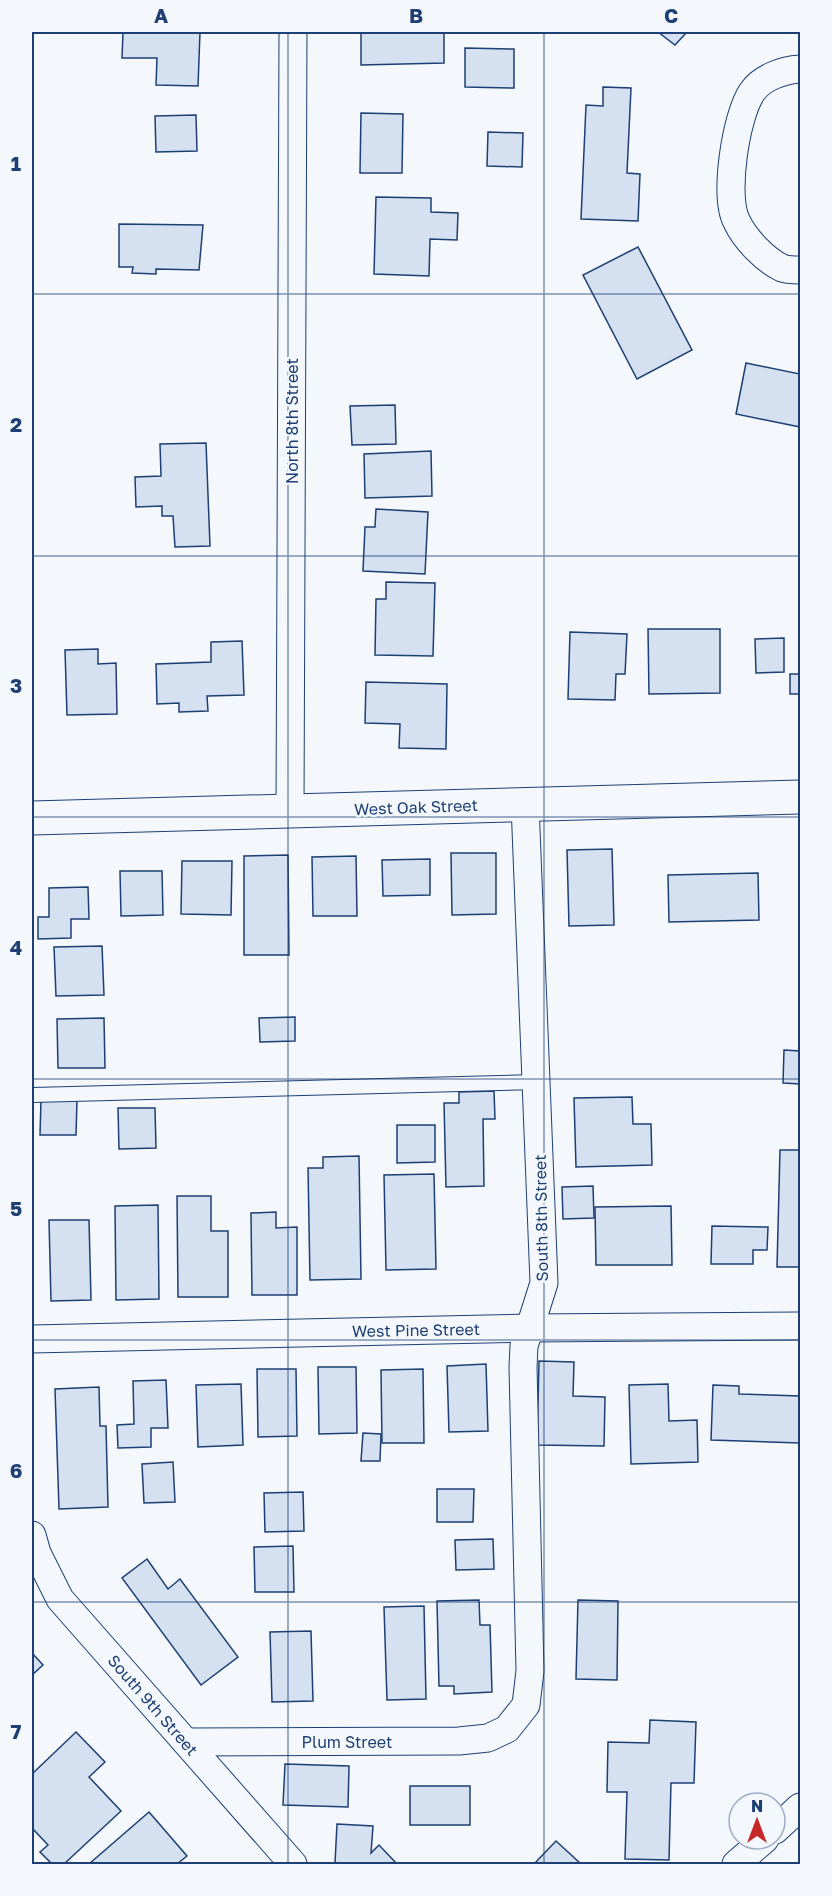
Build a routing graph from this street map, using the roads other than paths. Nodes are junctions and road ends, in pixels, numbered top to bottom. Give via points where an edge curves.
1 (293, 32) edge
2 (801, 69) edge
3 (801, 270) edge
4 (801, 797) edge
5 (525, 804) junction
6 (290, 811) junction
7 (32, 818) edge
8 (537, 1082) junction
9 (32, 1095) edge
10 (801, 1326) edge
11 (529, 1328) junction
12 (32, 1339) edge
13 (32, 1535) edge
14 (507, 1729) joint
15 (186, 1742) junction
16 (801, 1807) edge
17 (787, 1819) edge
18 (751, 1851) edge
19 (293, 1864) edge
20 (736, 1864) edge

1 - 6 street, North 8th Street
2 - 3 street via 782,70 752,91 735,135 731,176 736,221 759,250 783,269
4 - 5 main road, West Oak Street
5 - 6 main road, West Oak Street
5 - 8 street, South 8th Street
6 - 7 main road, West Oak Street
8 - 9 lane
8 - 11 street, South 8th Street via 544,1283
10 - 11 street, West Pine Street
11 - 12 street, West Pine Street
11 - 14 street, South 8th Street via 523,1367 530,1671 526,1705
13 - 15 street, South 9th Street via 60,1599
14 - 15 street, Plum Street via 488,1738 459,1742
15 - 19 street, South 9th Street
16 - 17 street
18 - 20 street

